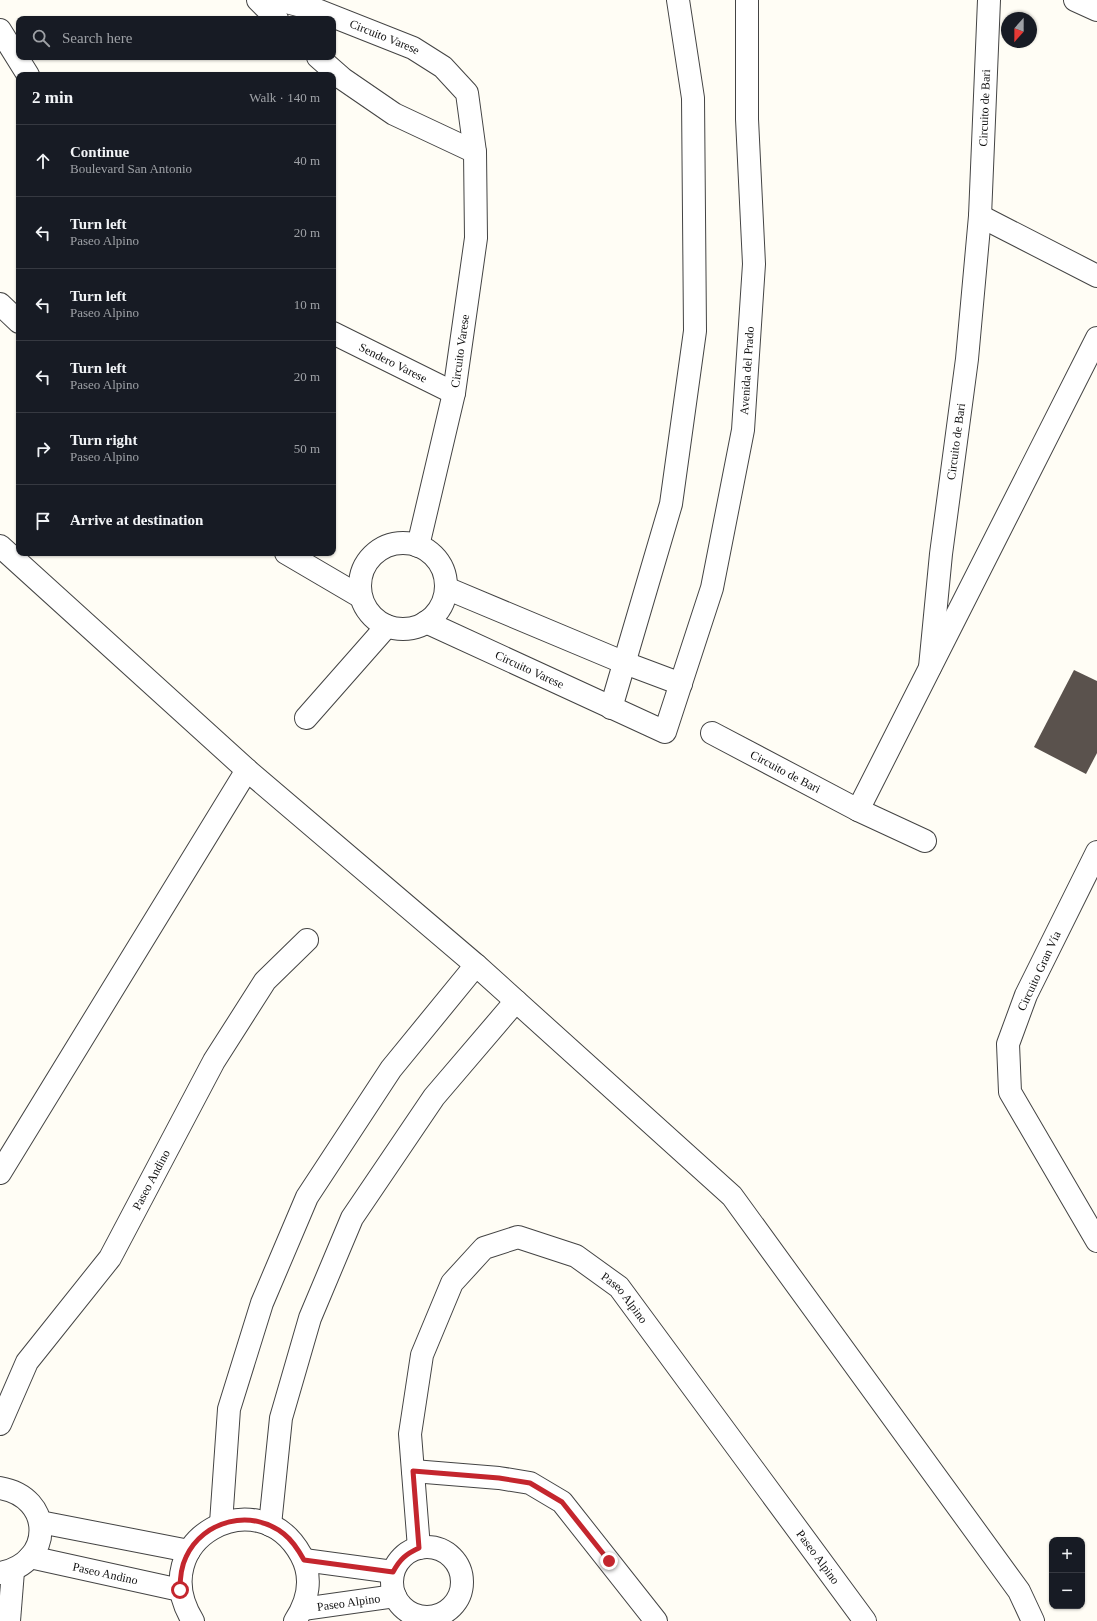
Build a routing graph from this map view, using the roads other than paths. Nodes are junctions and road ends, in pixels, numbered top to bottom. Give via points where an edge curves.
1 (258, 0) edge
2 (279, 0) edge
3 (678, 0) edge
4 (747, 0) edge
5 (989, 0) edge
6 (1076, 0) edge
7 (1097, 10) edge
8 (274, 16) edge
9 (332, 16) edge
10 (336, 18) edge
11 (0, 30) edge
12 (16, 56) edge
13 (19, 60) edge
14 (321, 60) edge
15 (26, 72) edge
16 (335, 72) edge
17 (336, 73) edge
18 (475, 152) junction
19 (980, 216) junction
20 (1097, 276) edge
21 (0, 304) edge
22 (16, 319) edge
23 (336, 334) edge
24 (1097, 338) edge
25 (454, 393) junction
26 (0, 546) edge
27 (418, 546) junction
28 (291, 556) edge
29 (446, 588) junction
30 (361, 597) junction
31 (426, 622) junction
32 (387, 626) junction
33 (625, 663) junction
34 (930, 667) junction
35 (681, 684) junction
36 (611, 708) junction
37 (306, 718) dead end
38 (665, 732) joint
39 (712, 733) dead end
40 (247, 770) junction
41 (858, 810) junction
42 (924, 841) dead end
43 (1097, 852) edge
44 (307, 940) dead end
45 (476, 965) junction
46 (516, 1001) junction
47 (0, 1173) edge
48 (1097, 1241) edge
49 (0, 1424) edge
50 (413, 1471) junction
51 (0, 1488) edge
52 (40, 1522) junction
53 (221, 1524) junction
54 (270, 1525) junction
55 (419, 1548) junction
56 (189, 1551) junction
57 (30, 1557) junction
58 (304, 1560) junction
59 (6, 1572) edge
60 (393, 1572) junction
61 (180, 1590) junction
62 (395, 1596) junction
63 (299, 1615) edge
64 (411, 1617) edge
65 (9, 1621) edge
66 (192, 1621) edge
67 (656, 1621) edge
68 (865, 1621) edge
69 (1033, 1621) edge

1 - 8 street
2 - 9 street, Circuito Varese
3 - 33 street via 693,98 695,331 671,504
4 - 35 street, Avenida del Prado via 747,119 754,264 743,430 712,588
5 - 19 street, Circuito de Bari
6 - 7 street
10 - 18 street, Circuito Varese via 413,48 443,66 467,93
11 - 12 street
13 - 15 street
14 - 16 street
17 - 18 street via 394,114
18 - 25 street, Circuito Varese via 476,238
19 - 20 street
19 - 34 street, Circuito de Bari via 967,359 941,554
21 - 22 street
23 - 25 street, Sendero Varese
24 - 34 street, Circuito de Bari
25 - 27 street, Circuito Varese
26 - 40 street
27 - 29 street via 439,563
27 - 30 street via 391,545 379,550 369,559 362,571
28 - 30 street
29 - 31 street via 443,602
29 - 33 street
30 - 32 street via 366,609 376,620
31 - 32 street via 414,628 400,629
31 - 36 street, Circuito Varese
32 - 37 street
33 - 35 street
33 - 36 street
34 - 41 street, Circuito de Bari
35 - 38 street, Avenida del Prado
36 - 38 street, Circuito Varese
39 - 41 street, Circuito de Bari
40 - 45 street
40 - 47 street
41 - 42 street, Circuito de Bari
43 - 48 street, Circuito Gran Vía via 1026,995 1008,1044 1010,1092
44 - 49 street, Paseo Andino via 260,987 214,1061 110,1258 27,1362
45 - 46 street
45 - 53 street via 391,1070 307,1197 262,1303 230,1409
46 - 54 street via 434,1097 352,1218 310,1318 281,1418
46 - 69 street via 732,1196 1019,1591
50 - 55 street, Paseo Alpino
50 - 67 street via 530,1483 562,1502
50 - 68 street, Paseo Alpino via 410,1434 422,1355 452,1283 484,1248 518,1237 576,1256 619,1287
51 - 52 street via 12,1490 25,1497 34,1508
52 - 56 street
52 - 57 street via 40,1537 36,1551
53 - 54 street via 237,1520 254,1520
53 - 56 street via 206,1531
54 - 58 street via 296,1546
55 - 60 street via 399,1561
55 - 64 street, Paseo Alpino via 431,1547 443,1551 453,1559 460,1568 461,1592 447,1612 429,1617
56 - 61 street via 181,1573
57 - 59 street via 26,1563
57 - 61 street, Paseo Andino
58 - 60 street
58 - 63 street via 307,1593
59 - 65 street
60 - 62 street, Paseo Alpino
61 - 66 street via 184,1606
62 - 63 street, Paseo Alpino
62 - 64 street, Paseo Alpino

